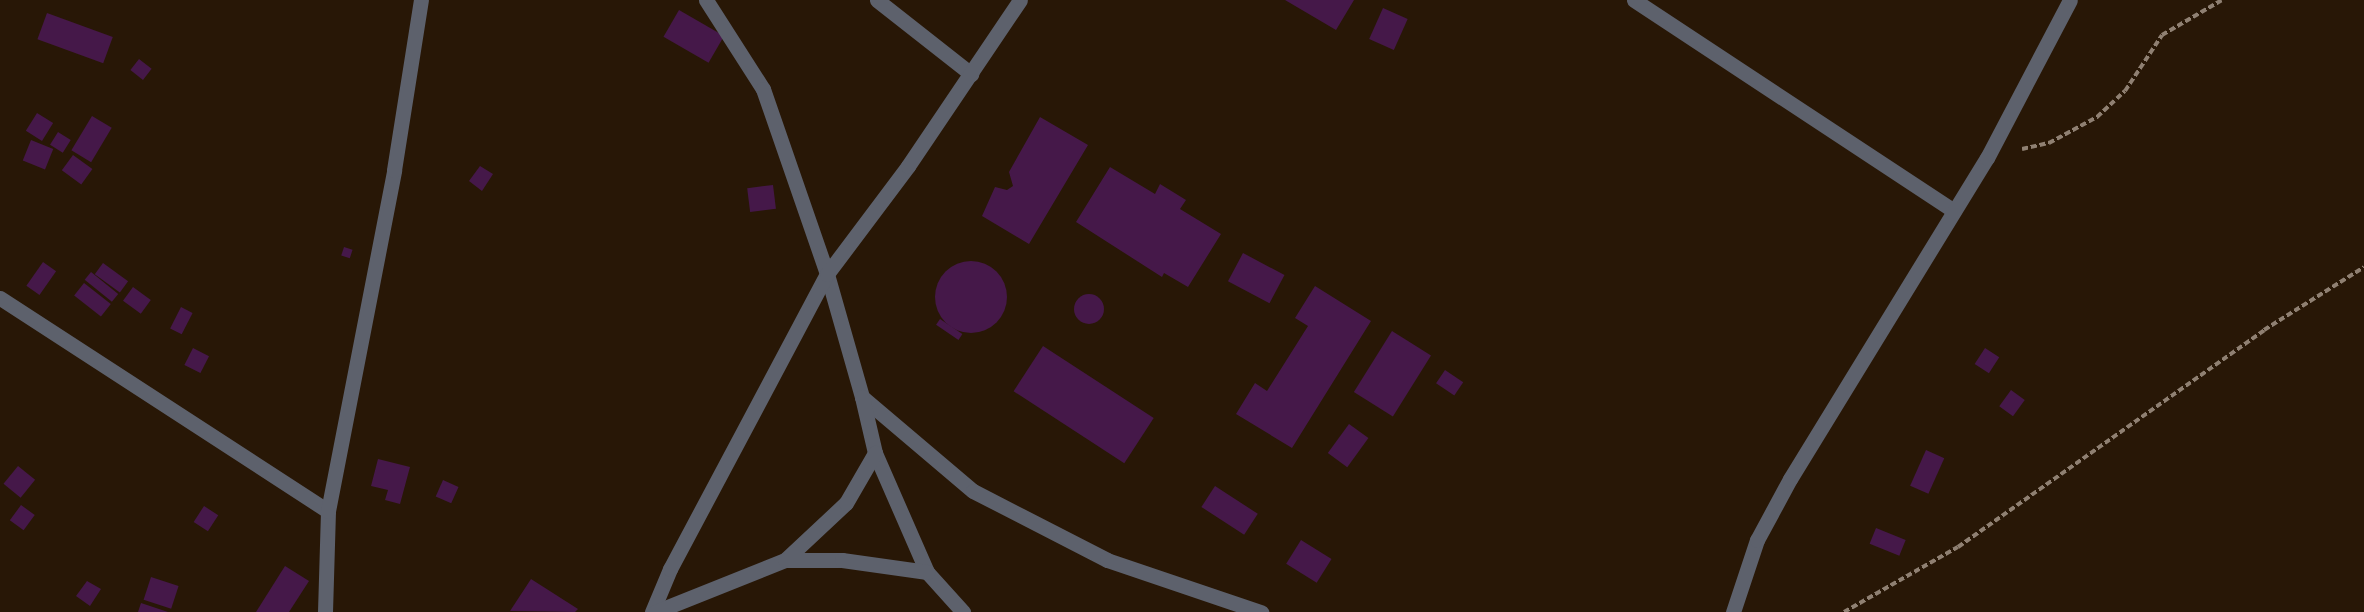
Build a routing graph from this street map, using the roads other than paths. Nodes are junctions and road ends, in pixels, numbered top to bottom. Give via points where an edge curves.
1 (421, 0) edge
2 (706, 0) edge
3 (878, 0) edge
4 (1020, 0) edge
5 (1634, 0) edge
6 (2070, 0) edge
7 (971, 74) junction
8 (1954, 211) junction
9 (827, 274) junction
10 (0, 298) edge
11 (861, 397) junction
12 (875, 453) junction
13 (328, 511) junction
14 (785, 560) junction
15 (927, 572) junction
16 (325, 612) edge
17 (654, 612) edge
18 (963, 612) edge
19 (1261, 612) edge
20 (1733, 612) edge

1 - 13 street via 394,170
2 - 9 street via 762,88
3 - 7 street
4 - 7 street
5 - 8 street
6 - 8 street via 1987,158
7 - 9 street
8 - 20 street via 1790,479 1758,540
9 - 11 street
9 - 17 street via 670,569
10 - 13 street
11 - 12 street
11 - 19 street via 973,491 1107,560
12 - 14 street via 846,503
12 - 15 street
13 - 16 street
14 - 15 street via 842,560
14 - 17 street
15 - 18 street

